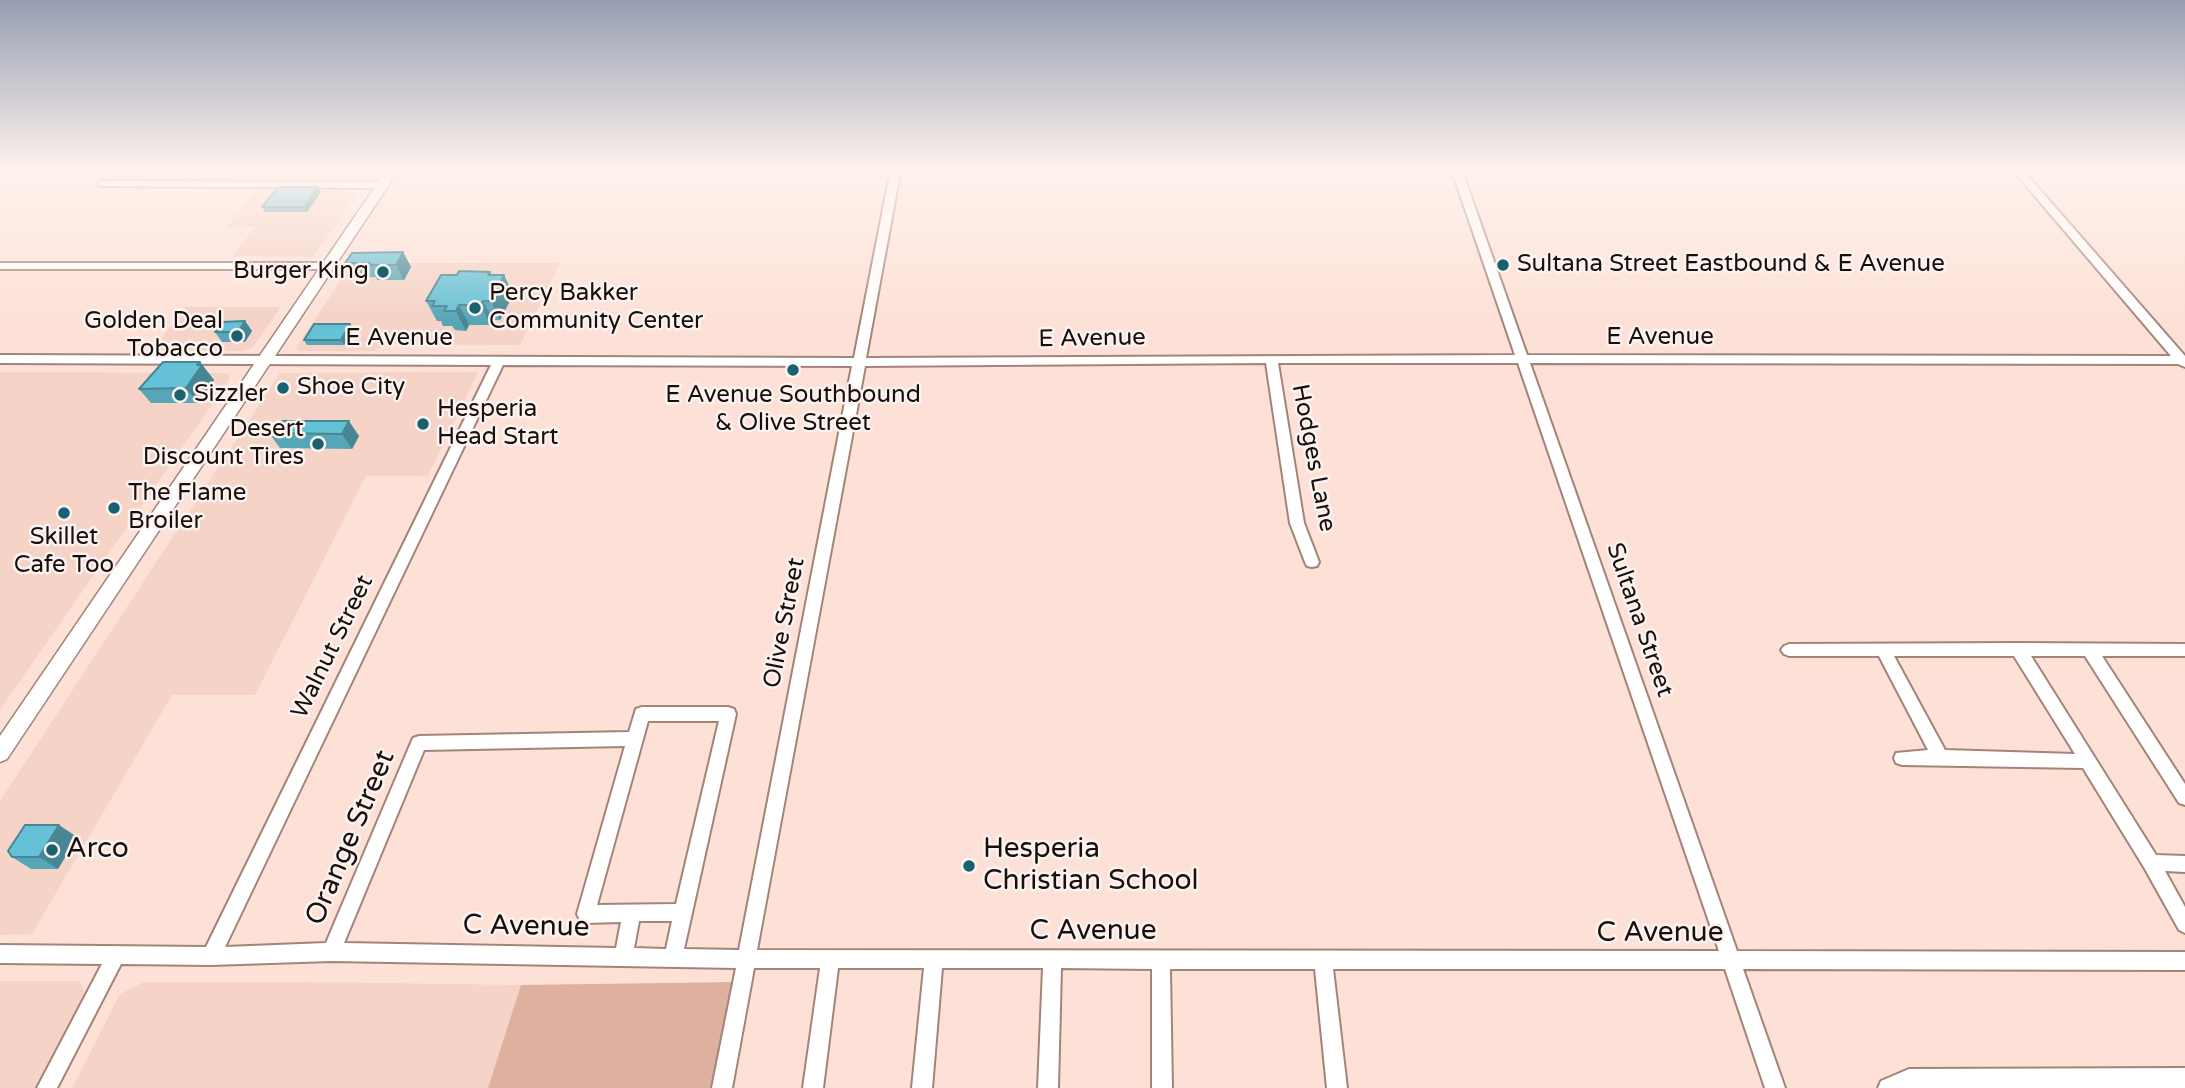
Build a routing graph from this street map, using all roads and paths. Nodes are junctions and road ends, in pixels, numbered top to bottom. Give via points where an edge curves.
1 (359, 219) edge
2 (887, 219) edge
3 (1475, 219) edge
4 (2061, 219) edge
5 (0, 266) edge
6 (327, 266) junction
7 (1524, 358) junction
8 (0, 359) edge
9 (263, 360) junction
10 (499, 360) junction
11 (1272, 361) junction
12 (2184, 361) edge
13 (860, 362) junction
14 (1312, 562) dead end
15 (2018, 649) junction
16 (2089, 649) junction
17 (1789, 650) dead end
18 (1883, 650) junction
19 (2185, 650) edge
20 (635, 739) junction
21 (0, 753) edge
22 (1940, 757) junction
23 (1902, 758) dead end
24 (2088, 761) junction
25 (2185, 798) edge
26 (2151, 863) junction
27 (2185, 864) edge
28 (684, 912) junction
29 (632, 913) junction
30 (2185, 924) edge
31 (331, 952) junction
32 (0, 954) edge
33 (116, 956) junction
34 (211, 956) junction
35 (623, 956) junction
36 (673, 957) junction
37 (747, 959) junction
38 (830, 959) junction
39 (934, 960) junction
40 (1052, 960) junction
41 (1161, 960) junction
42 (1323, 961) junction
43 (2185, 961) edge
44 (1732, 962) junction
45 (2185, 1078) edge
46 (1992, 1083) edge
47 (2148, 1083) edge
48 (47, 1088) edge
49 (722, 1088) edge
50 (813, 1088) edge
51 (922, 1088) edge
52 (1048, 1088) edge
53 (1162, 1088) edge
54 (1337, 1088) edge
55 (1775, 1088) edge
56 (1888, 1088) edge

1 - 6 main road
2 - 13 street, Olive Street
3 - 7 street, Sultana Street
4 - 12 street
5 - 6 street
6 - 9 main road
7 - 11 street, E Avenue
7 - 12 street, E Avenue
7 - 44 street, Sultana Street
8 - 9 street, E Avenue
9 - 10 street, E Avenue
9 - 21 main road
10 - 13 street, E Avenue
10 - 34 street, Walnut Street
11 - 13 street, E Avenue
11 - 14 street, Hodges Lane via 1297,523
13 - 37 street, Olive Street
15 - 16 street
15 - 18 street
15 - 24 street
16 - 19 street
16 - 25 street
17 - 18 street
18 - 22 street
20 - 28 street via 642,714 728,714
20 - 29 street via 586,914
20 - 31 street, Orange Street via 419,743
22 - 23 street
22 - 24 street
24 - 26 street
26 - 27 street
26 - 30 street
28 - 29 street
28 - 36 street
29 - 35 street
31 - 34 street, C Avenue
31 - 35 street, C Avenue
32 - 33 street, C Avenue
33 - 34 street, C Avenue
33 - 48 street
35 - 36 street, C Avenue
36 - 37 street, C Avenue
37 - 38 street, C Avenue
37 - 49 street, Olive Street
38 - 39 street, C Avenue
38 - 50 street
39 - 40 street, C Avenue
39 - 51 street
40 - 41 street, C Avenue
40 - 52 street
41 - 42 street, C Avenue
41 - 53 street
42 - 44 street, C Avenue
42 - 54 street
43 - 44 street, C Avenue
44 - 55 street, Sultana Street
45 - 47 street
46 - 47 street
46 - 56 street via 1909,1079

